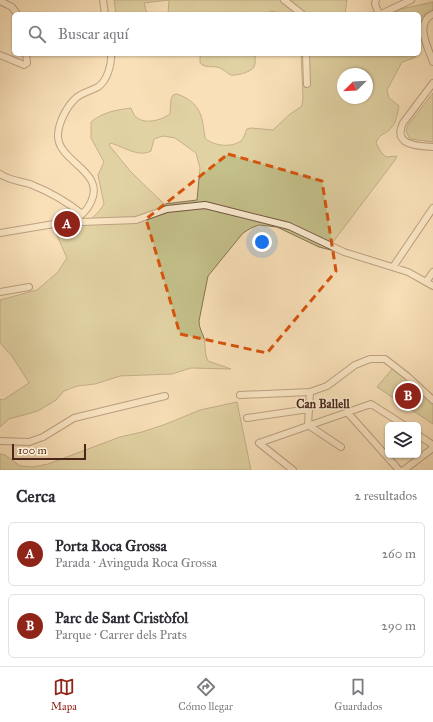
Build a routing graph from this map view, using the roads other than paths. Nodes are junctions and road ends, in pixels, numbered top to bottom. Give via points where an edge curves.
1 (103, 0) edge
2 (284, 0) edge
3 (376, 0) edge
4 (411, 0) edge
5 (0, 1) edge
6 (16, 12) edge
7 (105, 12) edge
8 (299, 12) edge
9 (379, 12) edge
10 (384, 12) edge
11 (433, 14) edge
12 (0, 55) edge
13 (26, 56) edge
14 (111, 56) edge
15 (306, 56) edge
16 (433, 62) edge
17 (433, 83) edge
18 (307, 84) dead end
19 (433, 147) edge
20 (0, 174) edge
21 (433, 208) edge
22 (80, 216) junction
23 (0, 233) edge
24 (393, 267) junction
25 (433, 272) edge
26 (426, 282) junction
27 (433, 286) edge
28 (29, 287) dead end
29 (0, 292) edge
30 (310, 392) junction
31 (240, 395) dead end
32 (165, 396) dead end
33 (433, 400) edge
34 (309, 409) junction
35 (347, 412) junction
36 (246, 418) dead end
37 (399, 422) edge
38 (308, 425) junction
39 (421, 437) edge
40 (0, 441) edge
41 (433, 445) edge
42 (341, 447) dead end
43 (433, 448) edge
44 (293, 470) edge
45 (400, 470) edge
46 (404, 470) edge

1 - 7 street
2 - 8 street
3 - 9 street
4 - 10 street
5 - 6 street via 12,7
11 - 16 street via 425,20 423,28
12 - 13 street via 24,65 27,63
14 - 22 street via 105,79 71,104 59,130 58,137 63,150 90,178 93,198
15 - 18 street
17 - 19 street via 401,130 404,140 409,144
20 - 22 street via 63,199
21 - 24 street
22 - 23 street via 72,221
22 - 24 street via 81,222 136,220 166,209 205,205 289,226 344,252
24 - 26 street
25 - 26 street
26 - 27 street
28 - 29 street
30 - 31 street
30 - 33 street via 327,386 362,362 385,359
30 - 34 street
32 - 40 street via 74,418 43,437 29,442
34 - 36 street
34 - 38 street
35 - 37 street via 371,404
35 - 38 street
35 - 45 street
38 - 42 street
38 - 44 street via 259,443
39 - 41 street
43 - 46 street

